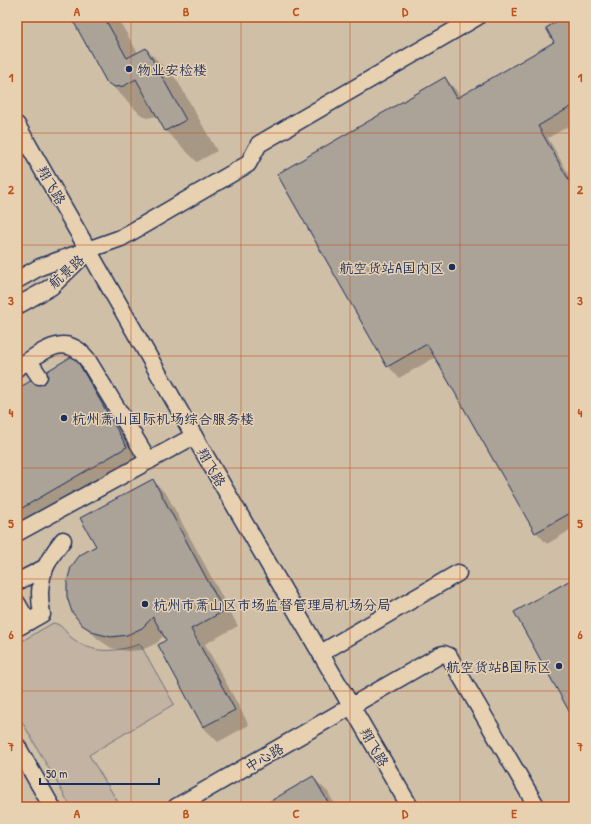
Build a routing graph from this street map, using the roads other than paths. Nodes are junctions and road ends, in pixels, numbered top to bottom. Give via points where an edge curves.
1 (477, 17) edge
2 (17, 125) edge
3 (89, 250) junction
4 (17, 280) edge
5 (17, 306) edge
6 (23, 364) edge
7 (39, 376) dead end
8 (194, 436) junction
9 (149, 461) junction
10 (17, 533) edge
11 (63, 540) dead end
12 (44, 568) junction
13 (458, 573) dead end
14 (17, 582) edge
15 (17, 603) edge
16 (22, 625) edge
17 (321, 653) junction
18 (352, 706) junction
19 (17, 746) edge
20 (52, 807) edge
21 (176, 807) edge
22 (410, 807) edge
23 (536, 807) edge

1 - 3 street via 259,144 248,164 121,238
2 - 3 street, 翔飞路
3 - 4 street, 航景路 via 40,267
3 - 5 street, 航景路 via 51,287
3 - 8 street, 翔飞路
6 - 7 street
6 - 9 street via 61,344 75,346 81,351
8 - 9 street
8 - 17 street, 翔飞路
9 - 10 street
11 - 12 street
12 - 14 street
12 - 16 street via 39,599 42,614
13 - 17 street
15 - 16 street
17 - 18 street, 翔飞路
18 - 21 street, 中心路
18 - 22 street, 翔飞路
18 - 23 street, 中心路 via 440,655 449,656
19 - 20 street

